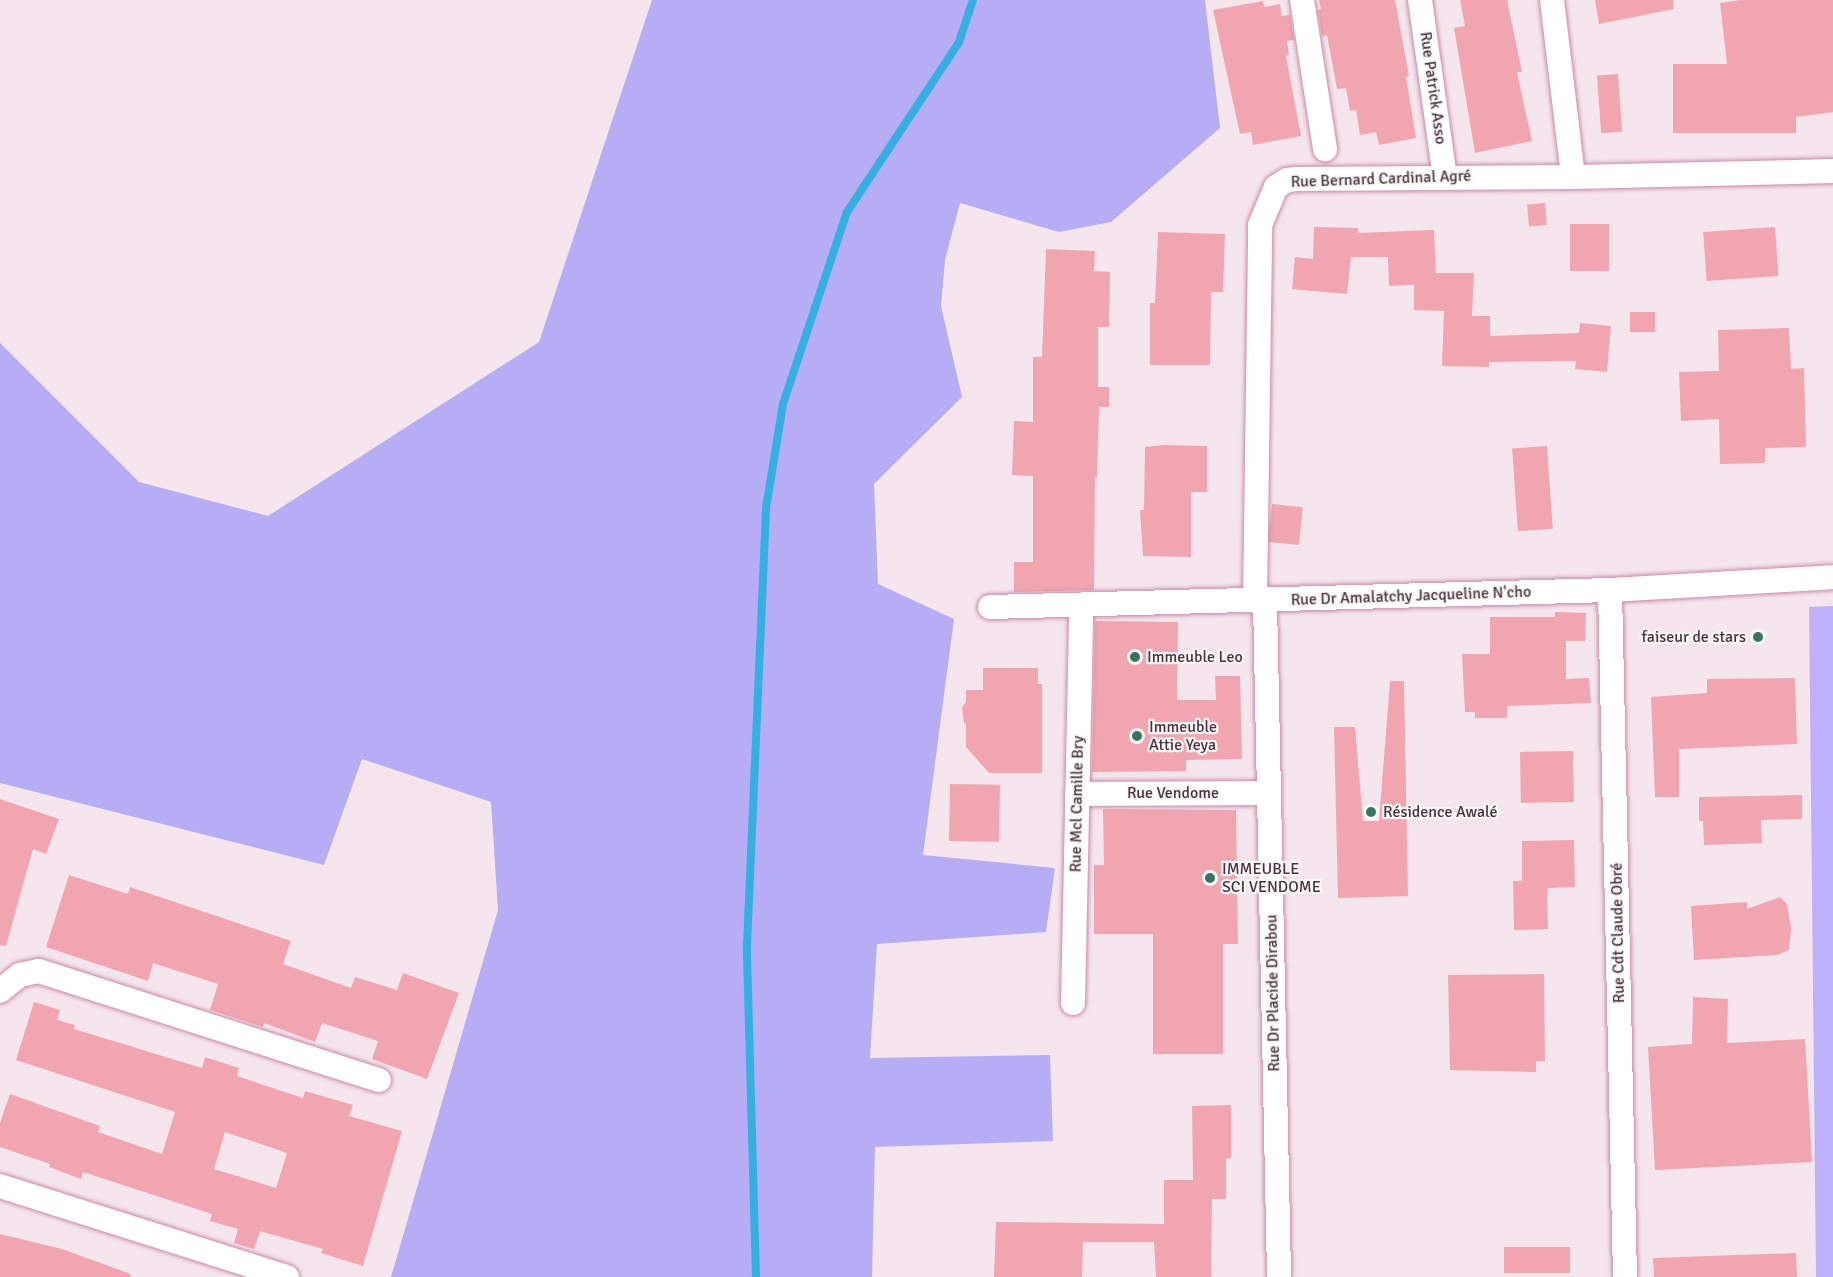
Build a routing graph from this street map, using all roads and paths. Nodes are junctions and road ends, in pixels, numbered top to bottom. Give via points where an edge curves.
1 (1302, 0) edge
2 (1420, 0) edge
3 (1552, 0) edge
4 (1325, 149) dead end
5 (1833, 171) edge
6 (1445, 177) junction
7 (1573, 177) junction
8 (1833, 577) edge
9 (1610, 590) junction
10 (1260, 601) junction
11 (1081, 605) junction
12 (990, 607) dead end
13 (1269, 793) junction
14 (1077, 794) junction
15 (0, 991) edge
16 (1073, 1003) dead end
17 (379, 1080) dead end
18 (0, 1186) edge
19 (287, 1277) edge
20 (1279, 1277) edge
21 (1625, 1277) edge

1 - 4 street
2 - 6 street, Rue Patrick Asso
3 - 7 street
5 - 7 street, Rue Bernard Cardinal Agré
6 - 7 street, Rue Bernard Cardinal Agré
6 - 10 street, Rue Bernard Cardinal Agré via 1287,180 1276,187 1268,202 1260,225
8 - 9 street, Rue Dr Amalatchy Jacqueline N'cho
9 - 10 street, Rue Dr Amalatchy Jacqueline N'cho
9 - 21 street, Rue Cdt Claude Obré
10 - 11 street, Rue Dr Amalatchy Jacqueline N'cho
10 - 13 street, Rue Dr Placide Dirabou
11 - 12 street, Rue Dr Amalatchy Jacqueline N'cho
11 - 14 street, Rue Mcl Camille Bry
13 - 14 street, Rue Vendome
13 - 20 street, Rue Dr Placide Dirabou
14 - 16 street, Rue Mcl Camille Bry
15 - 17 street via 20,975 39,970
18 - 19 street

